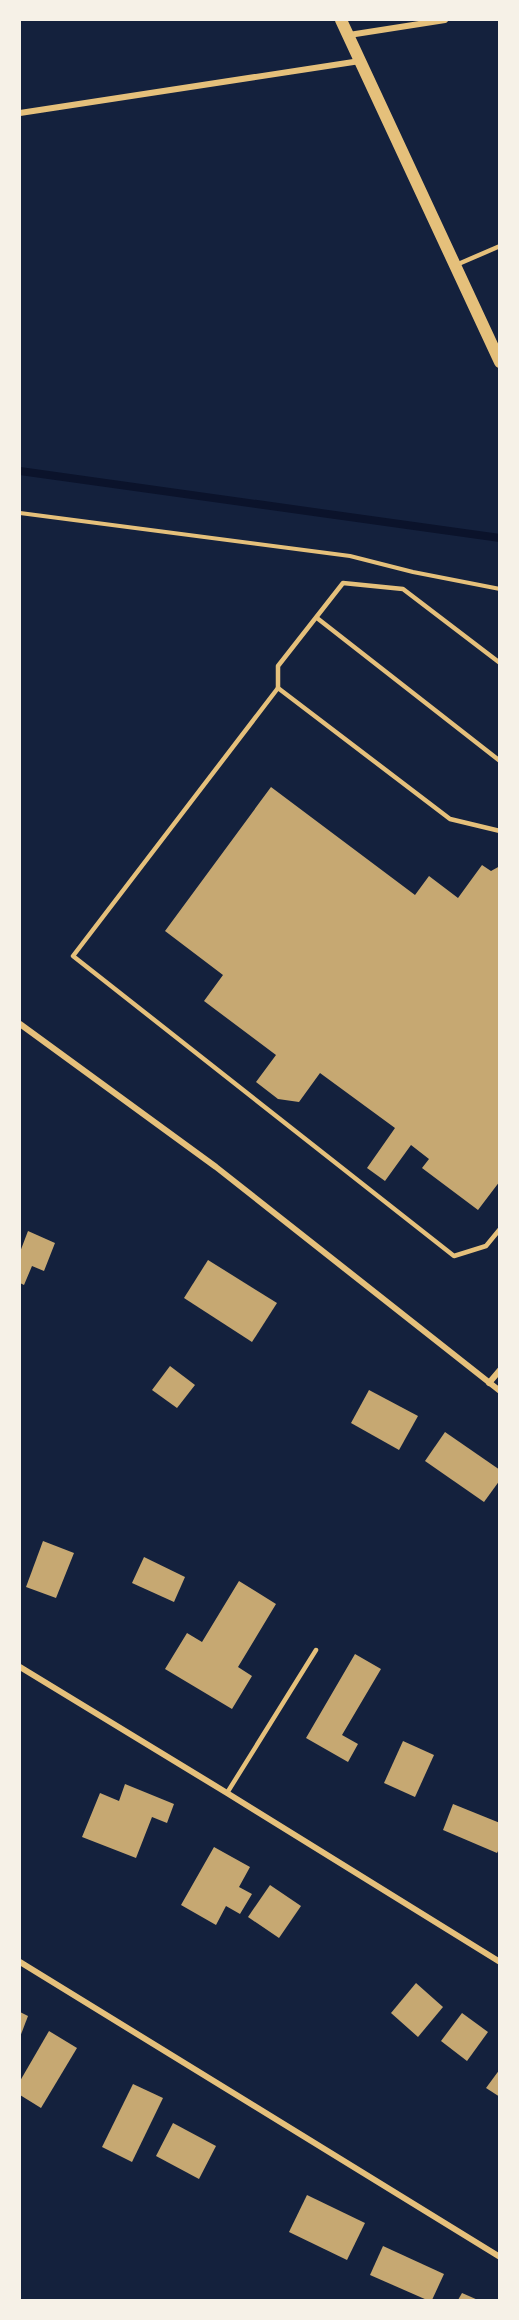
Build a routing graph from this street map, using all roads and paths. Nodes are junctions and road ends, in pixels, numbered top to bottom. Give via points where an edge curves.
1 (341, 20) edge
2 (445, 20) edge
3 (348, 36) junction
4 (360, 61) junction
5 (20, 113) edge
6 (500, 246) edge
7 (456, 265) junction
8 (500, 362) edge
9 (20, 513) edge
10 (500, 589) edge
11 (317, 618) junction
12 (500, 663) edge
13 (278, 688) junction
14 (500, 761) edge
15 (500, 831) edge
16 (20, 1024) edge
17 (500, 1229) edge
18 (500, 1370) edge
19 (489, 1383) junction
20 (500, 1391) edge
21 (316, 1650) dead end
22 (20, 1667) edge
23 (227, 1793) junction
24 (20, 1962) edge
25 (500, 1962) edge
26 (500, 2257) edge

1 - 3 main road
2 - 3 street
3 - 4 main road
4 - 5 street
4 - 7 main road
6 - 7 lane
7 - 8 main road
9 - 10 path via 350,556
11 - 12 lane via 343,583 403,589
11 - 13 lane via 278,666
11 - 14 lane
13 - 15 lane via 450,819
13 - 17 lane via 74,956 454,1256 486,1246
16 - 19 street via 216,1167
18 - 19 street
19 - 20 street
21 - 23 lane
22 - 23 street
23 - 25 street
24 - 26 street

